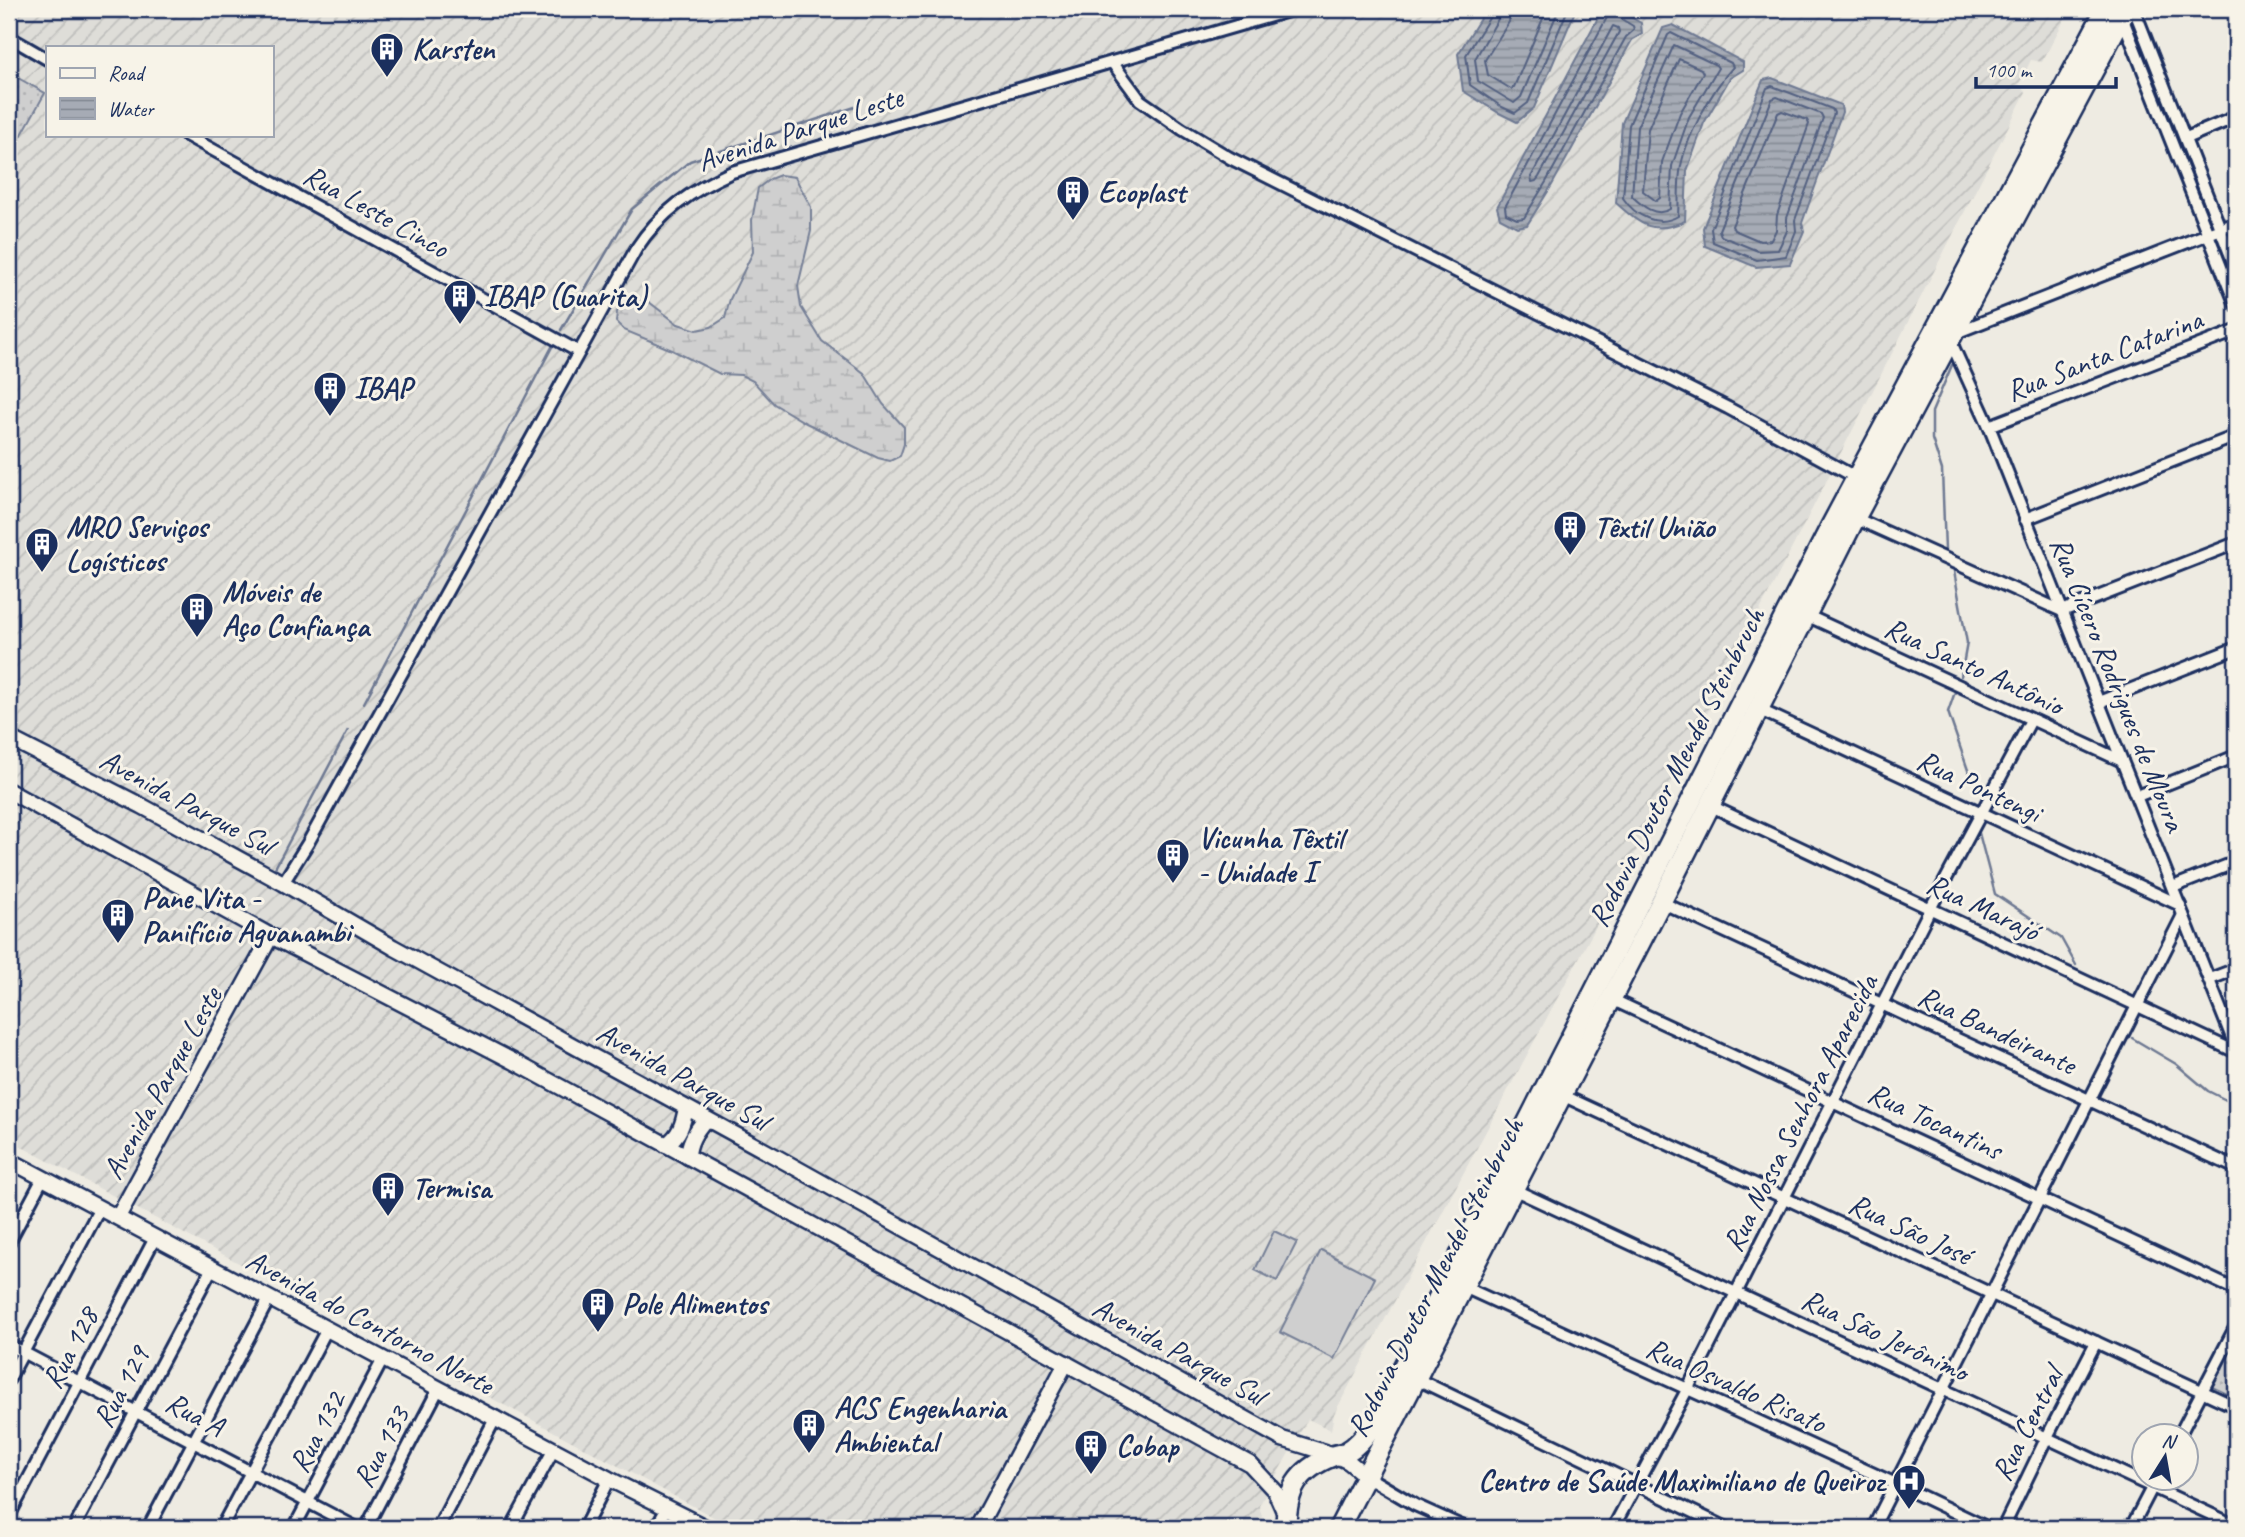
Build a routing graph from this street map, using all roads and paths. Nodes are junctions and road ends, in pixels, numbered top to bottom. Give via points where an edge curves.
1 (1295, 9) edge
2 (2122, 11) edge
3 (9, 37) edge
4 (46, 58) edge
5 (1112, 62) junction
6 (2236, 117) edge
7 (188, 136) edge
8 (2186, 138) junction
9 (2193, 156) junction
10 (2179, 162) junction
11 (2236, 223) edge
12 (2221, 229) junction
13 (2208, 234) junction
14 (2236, 269) edge
15 (2236, 305) edge
16 (2236, 331) edge
17 (1952, 337) junction
18 (579, 352) junction
19 (1989, 426) junction
20 (2236, 436) edge
21 (1857, 478) junction
22 (1855, 518) junction
23 (2025, 519) junction
24 (2236, 543) edge
25 (2062, 611) junction
26 (1806, 615) junction
27 (2236, 648) edge
28 (2099, 702) junction
29 (1758, 709) junction
30 (2031, 720) junction
31 (9, 738) edge
32 (2236, 756) edge
33 (2122, 761) junction
34 (9, 790) edge
35 (2137, 796) junction
36 (1709, 805) junction
37 (1982, 814) junction
38 (2236, 862) edge
39 (283, 883) junction
40 (2173, 887) junction
41 (1661, 902) junction
42 (1930, 909) junction
43 (2182, 910) junction
44 (271, 936) junction
45 (2236, 969) edge
46 (2210, 979) junction
47 (1611, 999) junction
48 (1884, 1005) junction
49 (2137, 1006) junction
50 (2235, 1044) edge
51 (1562, 1095) junction
52 (2090, 1100) junction
53 (1835, 1101) junction
54 (685, 1108) junction
55 (706, 1119) junction
56 (666, 1145) junction
57 (688, 1157) junction
58 (9, 1160) edge
59 (2236, 1168) edge
60 (43, 1178) junction
61 (1513, 1189) junction
62 (1785, 1197) junction
63 (2041, 1197) junction
64 (100, 1208) junction
65 (118, 1217) junction
66 (155, 1238) junction
67 (9, 1242) edge
68 (212, 1268) junction
69 (1464, 1287) junction
70 (2236, 1290) edge
71 (1736, 1292) junction
72 (1991, 1294) junction
73 (269, 1299) junction
74 (2236, 1326) edge
75 (327, 1329) junction
76 (2096, 1342) junction
77 (9, 1345) edge
78 (22, 1353) junction
79 (383, 1359) junction
80 (1066, 1363) junction
81 (9, 1379) edge
82 (1417, 1379) junction
83 (81, 1382) junction
84 (439, 1388) junction
85 (1942, 1389) junction
86 (1686, 1390) junction
87 (2202, 1391) junction
88 (2236, 1407) edge
89 (136, 1411) junction
90 (496, 1418) junction
91 (2186, 1422) edge
92 (2046, 1438) junction
93 (195, 1442) junction
94 (554, 1449) junction
95 (1334, 1455) junction
96 (251, 1471) junction
97 (2130, 1472) edge
98 (1366, 1476) junction
99 (609, 1479) junction
100 (1896, 1484) junction
101 (1636, 1485) junction
102 (2149, 1492) edge
103 (2173, 1492) edge
104 (307, 1502) junction
105 (667, 1508) junction
106 (9, 1516) edge
107 (1286, 1524) edge
108 (9, 1525) edge
109 (2236, 1526) edge
110 (15, 1528) edge
111 (74, 1528) edge
112 (148, 1528) edge
113 (221, 1528) edge
114 (293, 1528) edge
115 (357, 1528) edge
116 (366, 1528) edge
117 (439, 1528) edge
118 (510, 1528) edge
119 (584, 1528) edge
120 (656, 1528) edge
121 (707, 1528) edge
122 (978, 1528) edge
123 (1339, 1528) edge
124 (1466, 1528) edge
125 (1613, 1528) edge
126 (1727, 1528) edge
127 (1873, 1528) edge
128 (1988, 1528) edge
129 (2003, 1528) edge
130 (2131, 1528) edge

1 - 5 street, Avenida Parque Leste
2 - 8 street
2 - 10 street
2 - 17 highway, Rodovia Doutor Mendel Steinbruch
2 - 21 highway, Rodovia Doutor Mendel Steinbruch
3 - 4 street
5 - 18 street, Avenida Parque Leste via 712,181 677,202 643,238
5 - 21 street via 1140,100 1230,158 1728,408
6 - 8 street
7 - 18 street, Rua Leste Cinco
8 - 9 street
9 - 10 street
9 - 12 street
10 - 13 street
11 - 12 street
12 - 13 street
12 - 14 street
13 - 15 street
13 - 17 street
16 - 19 street, Rua Santa Catarina
17 - 19 street, Rua Cícero Rodrigues de Moura
17 - 22 highway, Rodovia Doutor Mendel Steinbruch
18 - 39 street, Avenida Parque Leste
19 - 23 street, Rua Cícero Rodrigues de Moura
20 - 23 street
21 - 95 highway, Rodovia Doutor Mendel Steinbruch via 1390,1393 1366,1434 1347,1452
22 - 25 street
22 - 26 highway, Rodovia Doutor Mendel Steinbruch
23 - 25 street, Rua Cícero Rodrigues de Moura
24 - 25 street
25 - 28 street, Rua Cícero Rodrigues de Moura
26 - 29 highway, Rodovia Doutor Mendel Steinbruch
26 - 30 street, Rua Santo Antônio
27 - 28 street
28 - 33 street, Rua Cícero Rodrigues de Moura
29 - 36 highway, Rodovia Doutor Mendel Steinbruch
29 - 37 street, Rua Pontengi
30 - 33 street, Rua Santo Antônio
30 - 37 street, Rua Nossa Senhora Aparecida
31 - 39 street, Avenida Parque Sul
32 - 35 street
33 - 35 street, Rua Cícero Rodrigues de Moura
34 - 44 street
35 - 40 street, Rua Cícero Rodrigues de Moura
36 - 41 highway, Rodovia Doutor Mendel Steinbruch
36 - 42 street, Rua Marajó
37 - 42 street, Rua Nossa Senhora Aparecida
37 - 43 street, Rua Pontengi
38 - 40 street
39 - 54 street, Avenida Parque Sul
40 - 43 street, Rua Cícero Rodrigues de Moura
41 - 47 highway, Rodovia Doutor Mendel Steinbruch
41 - 48 street, Rua Bandeirante
42 - 48 street, Rua Nossa Senhora Aparecida
42 - 49 street, Rua Marajó
43 - 46 street, Rua Cícero Rodrigues de Moura
43 - 49 street
44 - 56 street
44 - 65 street, Avenida Parque Leste
45 - 46 street
46 - 50 street, Rua Cícero Rodrigues de Moura
47 - 51 highway, Rodovia Doutor Mendel Steinbruch
47 - 53 street, Rua Tocantins
48 - 52 street, Rua Bandeirante
48 - 53 street, Rua Nossa Senhora Aparecida
49 - 50 street, Rua Marajó
49 - 52 street
51 - 61 highway, Rodovia Doutor Mendel Steinbruch
51 - 62 street, Rua São José
52 - 59 street, Rua Bandeirante
52 - 63 street
53 - 62 street, Rua Nossa Senhora Aparecida
53 - 63 street, Rua Tocantins
54 - 55 street, Avenida Parque Sul
54 - 56 street via 676,1138
55 - 57 street via 688,1147
55 - 95 street, Avenida Parque Sul via 1282,1439
56 - 57 street
57 - 80 street
58 - 60 street, Avenida do Contorno Norte
60 - 64 street, Avenida do Contorno Norte
60 - 67 street
61 - 69 highway, Rodovia Doutor Mendel Steinbruch
61 - 71 street, Rua São Jerônimo
62 - 71 street, Rua Nossa Senhora Aparecida
62 - 72 street, Rua São José
63 - 70 street, Rua Tocantins
63 - 72 street
64 - 65 street, Avenida do Contorno Norte
64 - 78 street
65 - 66 street, Avenida do Contorno Norte
66 - 68 street, Avenida do Contorno Norte
66 - 83 street, Rua 128
68 - 73 street, Avenida do Contorno Norte
68 - 89 street, Rua 129
69 - 82 highway, Rodovia Doutor Mendel Steinbruch
69 - 86 street, Rua Osvaldo Risato
71 - 85 street, Rua São Jerônimo
71 - 86 street, Rua Nossa Senhora Aparecida
72 - 76 street, Rua São José
72 - 85 street
73 - 75 street, Avenida do Contorno Norte
73 - 93 street
74 - 87 street
75 - 79 street, Avenida do Contorno Norte
75 - 96 street
76 - 87 street, Rua São José
76 - 92 street, Rua Central
77 - 78 street, Rua A
78 - 81 street
78 - 83 street, Rua A
79 - 84 street, Avenida do Contorno Norte
79 - 104 street, Rua 132
80 - 107 street via 1251,1464 1275,1490
80 - 122 street
82 - 98 highway, Rodovia Doutor Mendel Steinbruch
82 - 101 street
83 - 89 street, Rua A
83 - 106 street, Rua 128
84 - 90 street, Avenida do Contorno Norte
84 - 116 street, Rua 133
85 - 92 street, Rua São Jerônimo
85 - 100 street
86 - 100 street, Rua Osvaldo Risato
86 - 101 street, Rua Nossa Senhora Aparecida
87 - 88 street, Rua São José
87 - 91 street
89 - 93 street, Rua A
89 - 111 street, Rua 129
90 - 94 street, Avenida do Contorno Norte
90 - 117 street
92 - 97 street, Rua São Jerônimo
92 - 129 street, Rua Central
93 - 96 street, Rua A
93 - 112 street
94 - 99 street, Avenida do Contorno Norte
94 - 118 street
95 - 98 street, Avenida Parque Sul
95 - 107 highway, Rodovia Doutor Mendel Steinbruch via 1315,1464 1293,1486
96 - 104 street, Rua A
96 - 113 street
98 - 123 highway, Rodovia Doutor Mendel Steinbruch
98 - 124 street
99 - 105 street, Avenida do Contorno Norte
99 - 119 street
100 - 127 street
100 - 128 street, Rua Osvaldo Risato
101 - 125 street, Rua Nossa Senhora Aparecida
101 - 126 street
102 - 130 street
103 - 109 street, Rua São Jerônimo
104 - 114 street, Rua 132
104 - 115 street, Rua A
105 - 120 street
105 - 121 street, Avenida do Contorno Norte
108 - 110 street

